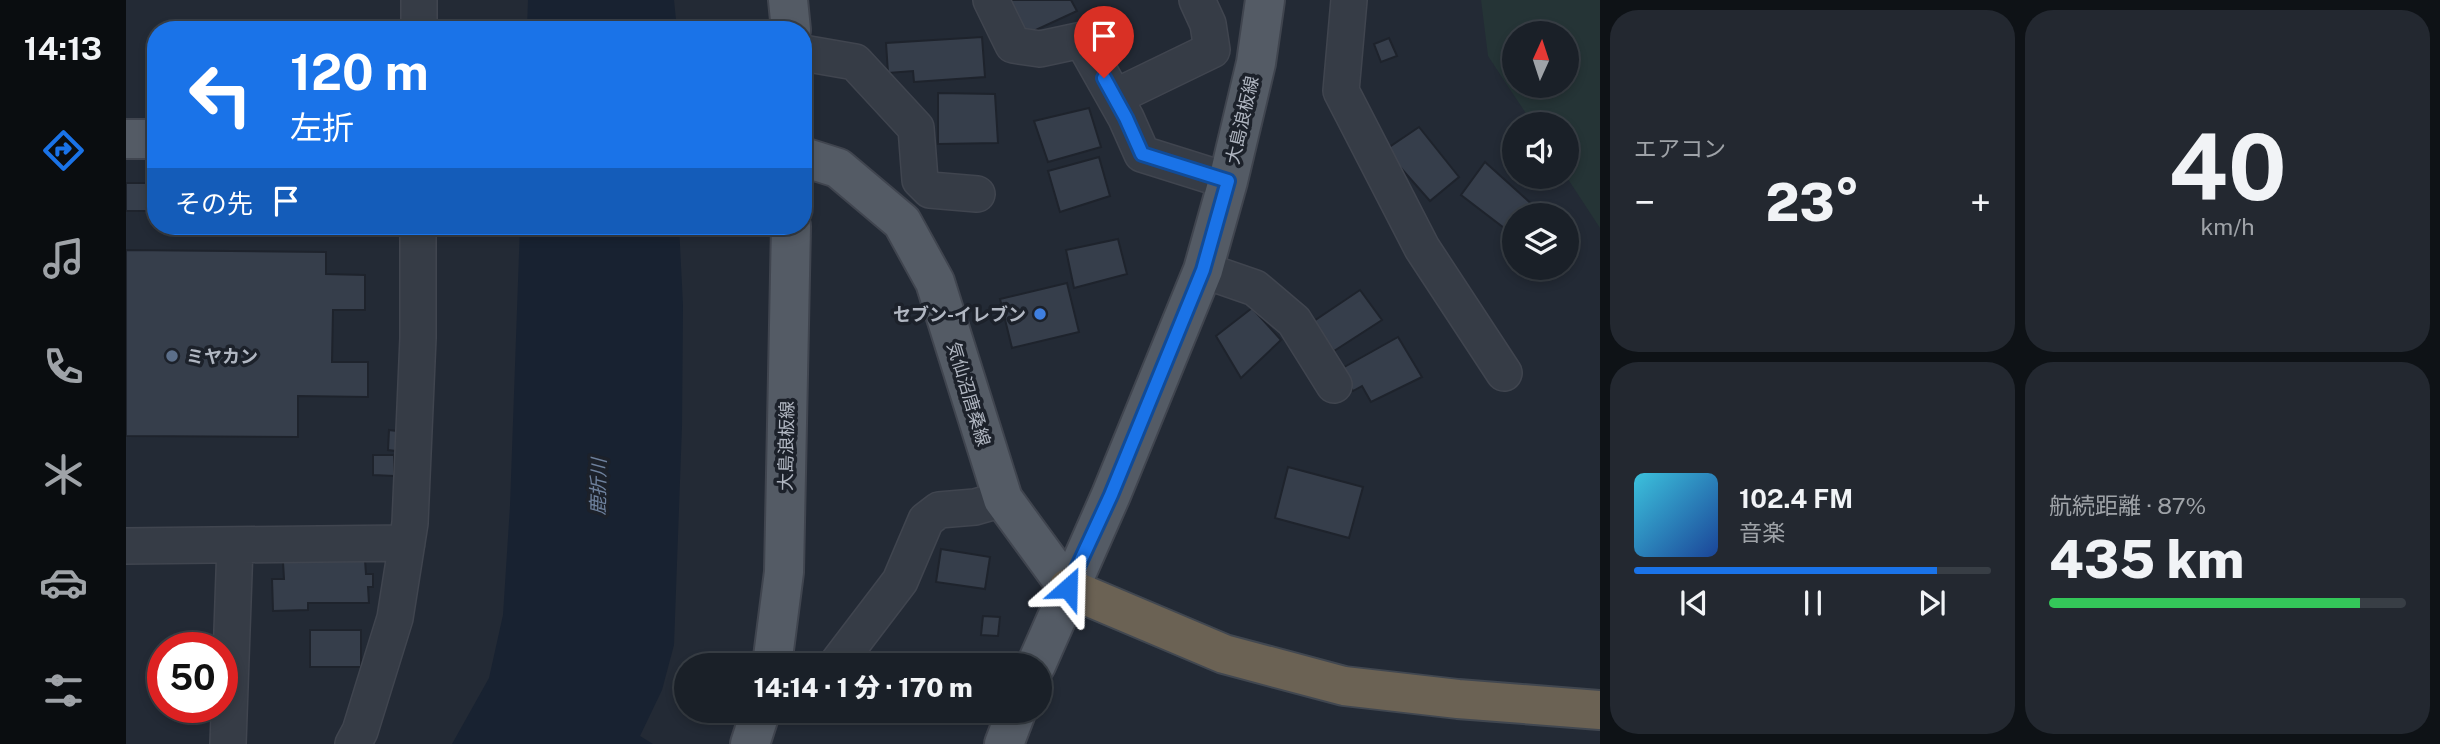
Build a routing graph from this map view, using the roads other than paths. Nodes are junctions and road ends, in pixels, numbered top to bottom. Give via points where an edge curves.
1 (419, 0) edge
2 (788, 0) edge
3 (991, 0) edge
4 (1197, 0) edge
5 (1265, 0) edge
6 (1349, 0) edge
7 (419, 21) edge
8 (790, 21) edge
9 (812, 55) edge
10 (1115, 97) junction
11 (126, 139) edge
12 (147, 139) edge
13 (812, 160) edge
14 (1228, 181) junction
15 (977, 194) dead end
16 (418, 235) edge
17 (791, 235) edge
18 (1203, 270) junction
19 (1504, 373) dead end
20 (1334, 385) dead end
21 (1003, 499) junction
22 (407, 543) junction
23 (235, 545) junction
24 (126, 546) edge
25 (1068, 588) junction
26 (774, 653) edge
27 (845, 653) edge
28 (1041, 653) edge
29 (1600, 697) edge
30 (1539, 705) junction
31 (1600, 710) edge
32 (1012, 723) edge
33 (228, 744) edge
34 (353, 744) edge
35 (1004, 744) edge

1 - 7 street
2 - 8 main road
3 - 10 street via 1013,45 1040,49 1082,40
4 - 10 street via 1208,24 1212,50
5 - 14 main road, 大島浪板線 via 1256,63
6 - 19 street via 1341,91 1422,248
9 - 15 street via 855,62 915,128 920,180 930,190
10 - 14 street via 1142,154
11 - 12 main road
13 - 21 main road, 気仙沼唐桑線 via 838,168 902,222 935,282
14 - 18 main road, 大島浪板線
16 - 22 street via 418,338
17 - 26 main road, 大島浪板線 via 784,572
18 - 20 street via 1255,288 1294,321
18 - 25 main road, 大島浪板線
21 - 25 main road, 気仙沼唐桑線
21 - 27 street via 939,510 926,520 900,581
22 - 23 street
22 - 34 street via 395,618
23 - 24 street
23 - 33 street
25 - 28 main road, 大島浪板線
25 - 30 highway via 1224,654 1344,686
29 - 30 highway
30 - 31 highway
32 - 35 main road

